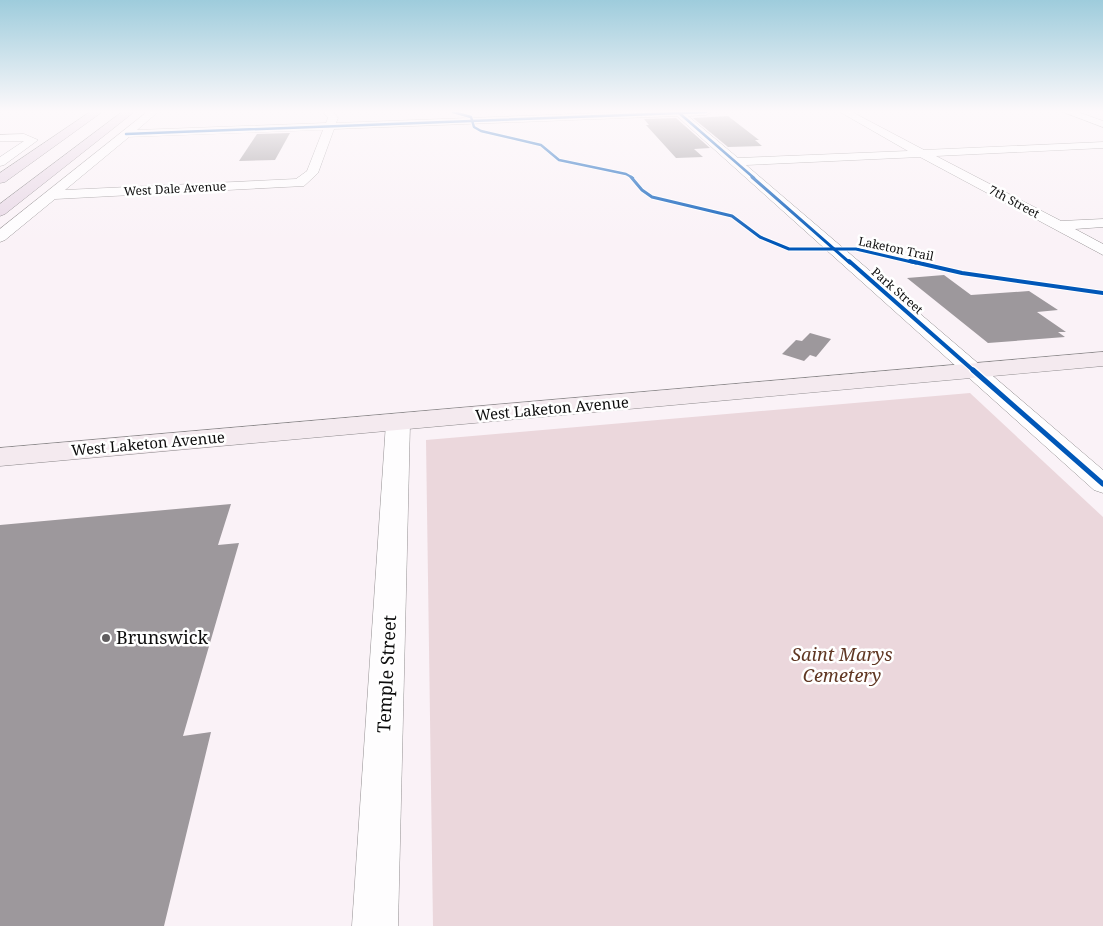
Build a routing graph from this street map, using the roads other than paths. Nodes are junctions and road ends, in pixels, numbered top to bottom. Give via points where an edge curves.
1 (34, 155) edge
2 (72, 155) edge
3 (100, 155) edge
4 (319, 155) edge
5 (727, 155) edge
6 (894, 155) edge
7 (925, 155) edge
8 (735, 162) junction
9 (0, 179) edge
10 (51, 195) junction
11 (0, 211) edge
12 (1103, 223) edge
13 (1057, 226) junction
14 (0, 237) edge
15 (1103, 250) edge
16 (1103, 359) edge
17 (973, 370) junction
18 (398, 423) junction
19 (0, 457) edge
20 (1103, 484) edge
21 (375, 926) edge

1 - 9 highway
2 - 11 highway
3 - 10 street
4 - 10 street, West Dale Avenue via 312,173 299,183
5 - 8 street, Park Street
6 - 8 street
7 - 13 street, 7th Street
8 - 17 street, Park Street
10 - 14 street
12 - 13 street
13 - 15 street, 7th Street
16 - 17 main road, West Laketon Avenue
17 - 18 main road, West Laketon Avenue
17 - 20 street, Park Street
18 - 19 main road, West Laketon Avenue
18 - 21 street, Temple Street

